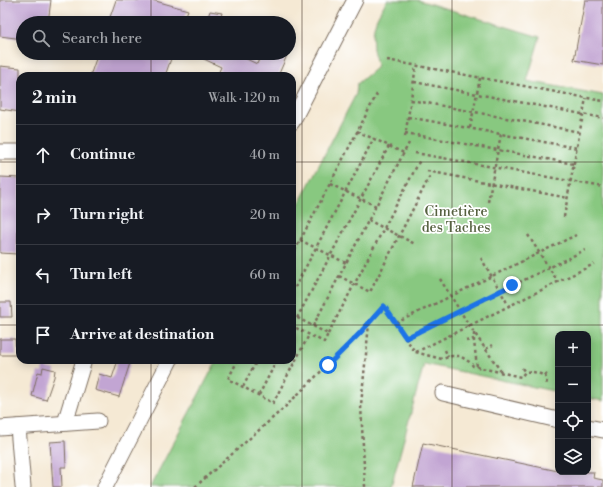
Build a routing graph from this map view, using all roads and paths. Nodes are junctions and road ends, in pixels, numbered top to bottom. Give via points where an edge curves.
1 (355, 0) edge
2 (387, 60) dead end
3 (416, 66) junction
4 (480, 78) junction
5 (414, 82) junction
6 (377, 94) dead end
7 (477, 94) junction
8 (586, 98) junction
9 (411, 100) junction
10 (603, 101) edge
11 (473, 111) junction
12 (296, 114) edge
13 (583, 115) junction
14 (408, 117) junction
15 (603, 118) edge
16 (470, 128) junction
17 (358, 131) junction
18 (580, 132) junction
19 (405, 133) junction
20 (501, 134) junction
21 (405, 137) dead end
22 (374, 138) junction
23 (409, 143) dead end
24 (389, 146) junction
25 (577, 148) junction
26 (498, 150) junction
27 (0, 152) edge
28 (16, 152) edge
29 (404, 153) junction
30 (415, 153) dead end
31 (420, 160) dead end
32 (574, 164) junction
33 (495, 167) junction
34 (427, 171) dead end
35 (430, 176) dead end
36 (571, 181) junction
37 (492, 183) junction
38 (330, 184) junction
39 (603, 187) edge
40 (346, 192) junction
41 (568, 198) junction
42 (361, 199) junction
43 (488, 202) dead end
44 (376, 206) junction
45 (564, 217) dead end
46 (368, 220) junction
47 (384, 228) junction
48 (528, 235) dead end
49 (576, 235) dead end
50 (399, 236) junction
51 (300, 240) junction
52 (415, 244) dead end
53 (296, 248) edge
54 (316, 248) junction
55 (585, 250) dead end
56 (539, 253) junction
57 (330, 256) junction
58 (481, 258) dead end
59 (346, 264) junction
60 (594, 264) dead end
61 (548, 268) junction
62 (339, 276) junction
63 (492, 276) junction
64 (440, 278) dead end
65 (558, 282) junction
66 (354, 284) junction
67 (296, 286) edge
68 (501, 291) junction
69 (451, 296) junction
70 (509, 306) junction
71 (460, 311) junction
72 (298, 318) joint
73 (369, 323) junction
74 (396, 323) junction
75 (469, 325) junction
76 (313, 326) junction
77 (296, 328) edge
78 (474, 332) junction
79 (328, 334) junction
80 (309, 335) junction
81 (406, 338) junction
82 (474, 339) junction
83 (466, 341) dead end
84 (493, 345) dead end
85 (486, 349) junction
86 (445, 350) dead end
87 (415, 352) junction
88 (448, 357) junction
89 (296, 360) edge
90 (83, 364) edge
91 (168, 364) edge
92 (236, 364) edge
93 (255, 364) edge
94 (276, 364) edge
95 (294, 364) edge
96 (477, 367) junction
97 (522, 368) dead end
98 (548, 371) dead end
99 (525, 372) junction
100 (502, 373) junction
101 (545, 376) junction
102 (546, 386) dead end
103 (243, 387) junction
104 (443, 392) dead end
105 (259, 396) junction
106 (555, 419) edge
107 (98, 421) dead end
108 (65, 424) junction
109 (18, 427) junction
110 (0, 428) edge
111 (591, 428) edge
112 (603, 430) edge
113 (23, 487) edge
114 (104, 487) edge
115 (195, 487) edge
116 (365, 487) edge

1 - 12 street
2 - 3 path
3 - 4 path
3 - 5 path
4 - 7 path
4 - 8 path
5 - 7 path
5 - 9 path
6 - 17 path
7 - 11 path
7 - 13 path
8 - 10 path
8 - 13 path
9 - 11 path
9 - 14 path
11 - 16 path
11 - 18 path
13 - 15 path
13 - 18 path
14 - 16 path
14 - 19 path
16 - 20 path
17 - 22 path
17 - 38 path
18 - 25 path
19 - 21 path
19 - 26 path
20 - 25 path
20 - 26 path
22 - 24 path
22 - 40 path
23 - 29 path
24 - 29 path
24 - 42 path
25 - 32 path
26 - 32 path
26 - 33 path
27 - 28 street
29 - 44 path
30 - 33 path
31 - 47 path
32 - 36 path
33 - 36 path
33 - 37 path
34 - 37 path
35 - 50 path
36 - 39 path
36 - 41 path
37 - 41 path
37 - 43 path
38 - 40 path
38 - 51 path
40 - 42 path
40 - 54 path
41 - 45 path
42 - 44 path
42 - 57 path
44 - 46 path
46 - 47 path
46 - 59 path
47 - 50 path
47 - 66 path
48 - 56 path
49 - 56 path
50 - 52 path
50 - 66 path via 370,292
51 - 53 path
51 - 54 path
54 - 57 path
54 - 67 path
55 - 61 path
56 - 61 path
56 - 63 path
57 - 59 path
57 - 72 path
58 - 63 path
59 - 62 path
60 - 65 path
61 - 65 path
61 - 68 path
62 - 66 path
62 - 76 path
63 - 68 path
63 - 69 path
64 - 69 path
65 - 70 path
66 - 79 path
68 - 70 path
68 - 71 path
69 - 71 path
69 - 74 path
70 - 75 path
71 - 75 path
71 - 81 path
72 - 76 path
73 - 74 path via 384,306
73 - 115 path via 286,407
73 - 116 path via 361,406
74 - 81 path
75 - 78 path
75 - 87 path
76 - 79 path
77 - 80 path
78 - 82 path
78 - 85 path
79 - 80 path via 324,342
80 - 89 path
81 - 87 path
82 - 83 path
82 - 96 path
84 - 85 path
85 - 100 path
86 - 88 path
87 - 88 path via 442,359
88 - 96 path via 460,356
90 - 108 street
91 - 114 street
92 - 103 path via 228,379
93 - 103 path
94 - 105 path
95 - 105 path via 273,403
96 - 100 path
97 - 99 path
98 - 101 path
99 - 100 path via 521,377
99 - 101 path
101 - 102 path
103 - 105 path
104 - 106 street
107 - 108 street
108 - 109 street
109 - 110 street
109 - 113 street
111 - 112 street

